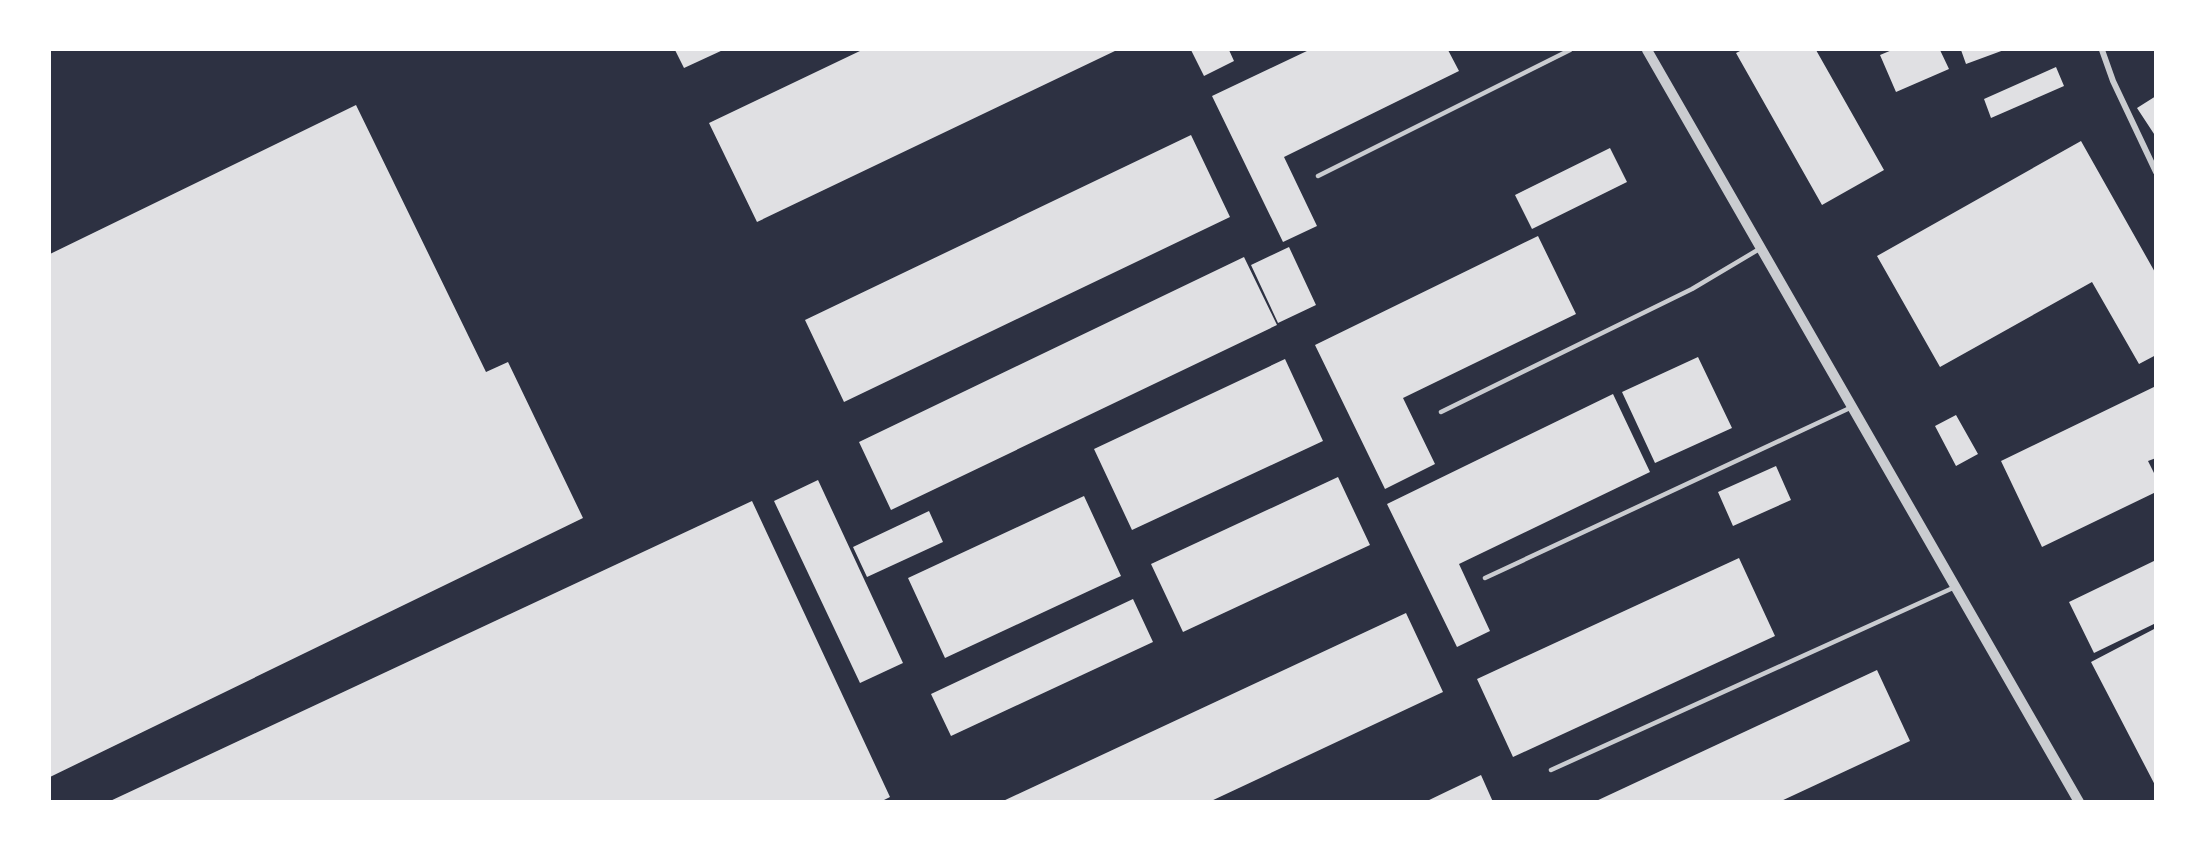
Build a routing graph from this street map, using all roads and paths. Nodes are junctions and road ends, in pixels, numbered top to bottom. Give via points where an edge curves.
1 (1570, 50) edge
2 (1647, 50) edge
3 (2102, 50) edge
4 (2156, 172) edge
5 (1318, 176) dead end
6 (1761, 248) junction
7 (1852, 406) junction
8 (1441, 412) dead end
9 (1485, 578) dead end
10 (1955, 587) junction
11 (1551, 770) dead end
12 (2079, 801) edge

1 - 5 lane
2 - 6 street
3 - 4 street
6 - 7 street
6 - 8 lane via 1692,289
7 - 9 lane
7 - 10 street
10 - 11 lane
10 - 12 street

